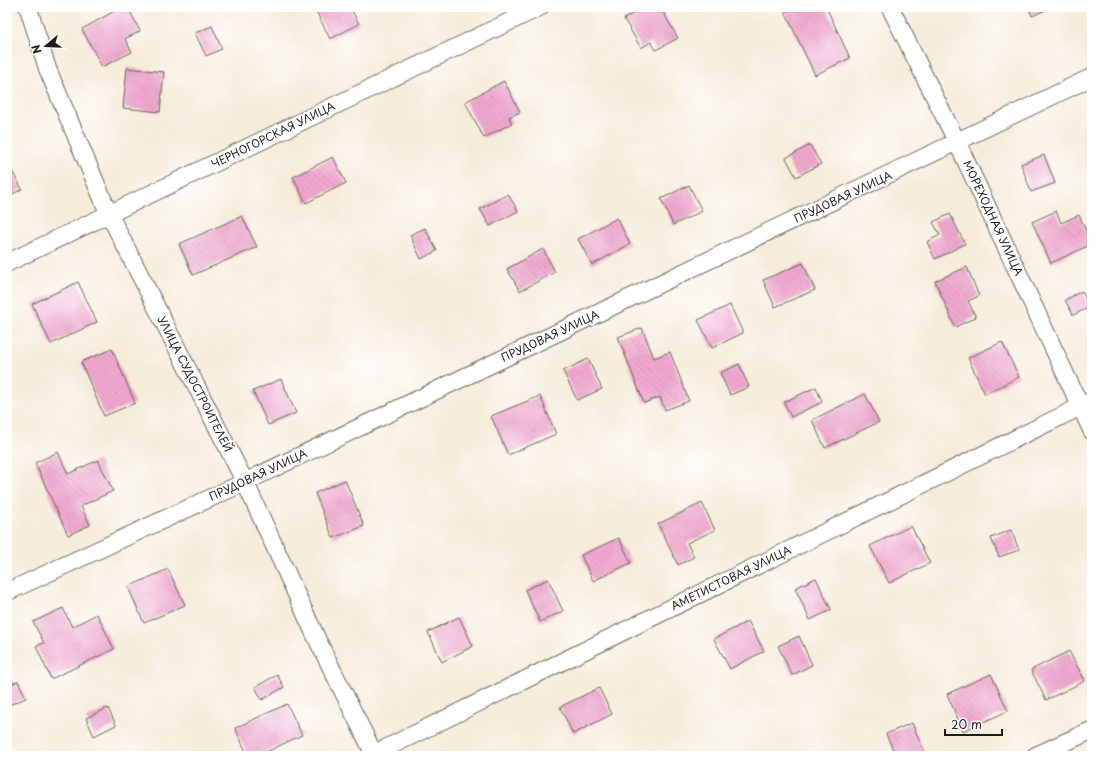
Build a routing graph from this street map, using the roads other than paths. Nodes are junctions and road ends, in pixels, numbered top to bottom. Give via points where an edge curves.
1 (28, 7) edge
2 (540, 7) edge
3 (890, 7) edge
4 (1092, 77) edge
5 (958, 142) junction
6 (109, 214) junction
7 (7, 262) edge
8 (1086, 404) edge
9 (1092, 430) edge
10 (245, 482) junction
11 (7, 592) edge
12 (1092, 730) edge
13 (373, 755) edge
14 (1035, 756) edge

1 - 6 street, УЛИЦА СУДОСТРОИТЕЛЕЙ via 48,70
2 - 6 street, ЧЕРНОГОРСКАЯ УЛИЦА
3 - 5 street, МОРЕХОДНАЯ УЛИЦА
4 - 5 street, ПРУДОВАЯ УЛИЦА
5 - 8 street, МОРЕХОДНАЯ УЛИЦА
5 - 10 street, ПРУДОВАЯ УЛИЦА
6 - 7 street, ЧЕРНОГОРСКАЯ УЛИЦА
6 - 10 street, УЛИЦА СУДОСТРОИТЕЛЕЙ
8 - 9 street, МОРЕХОДНАЯ УЛИЦА
8 - 13 street, АМЕТИСТОВАЯ УЛИЦА
10 - 11 street, ПРУДОВАЯ УЛИЦА
10 - 13 street, УЛИЦА СУДОСТРОИТЕЛЕЙ
12 - 14 street

